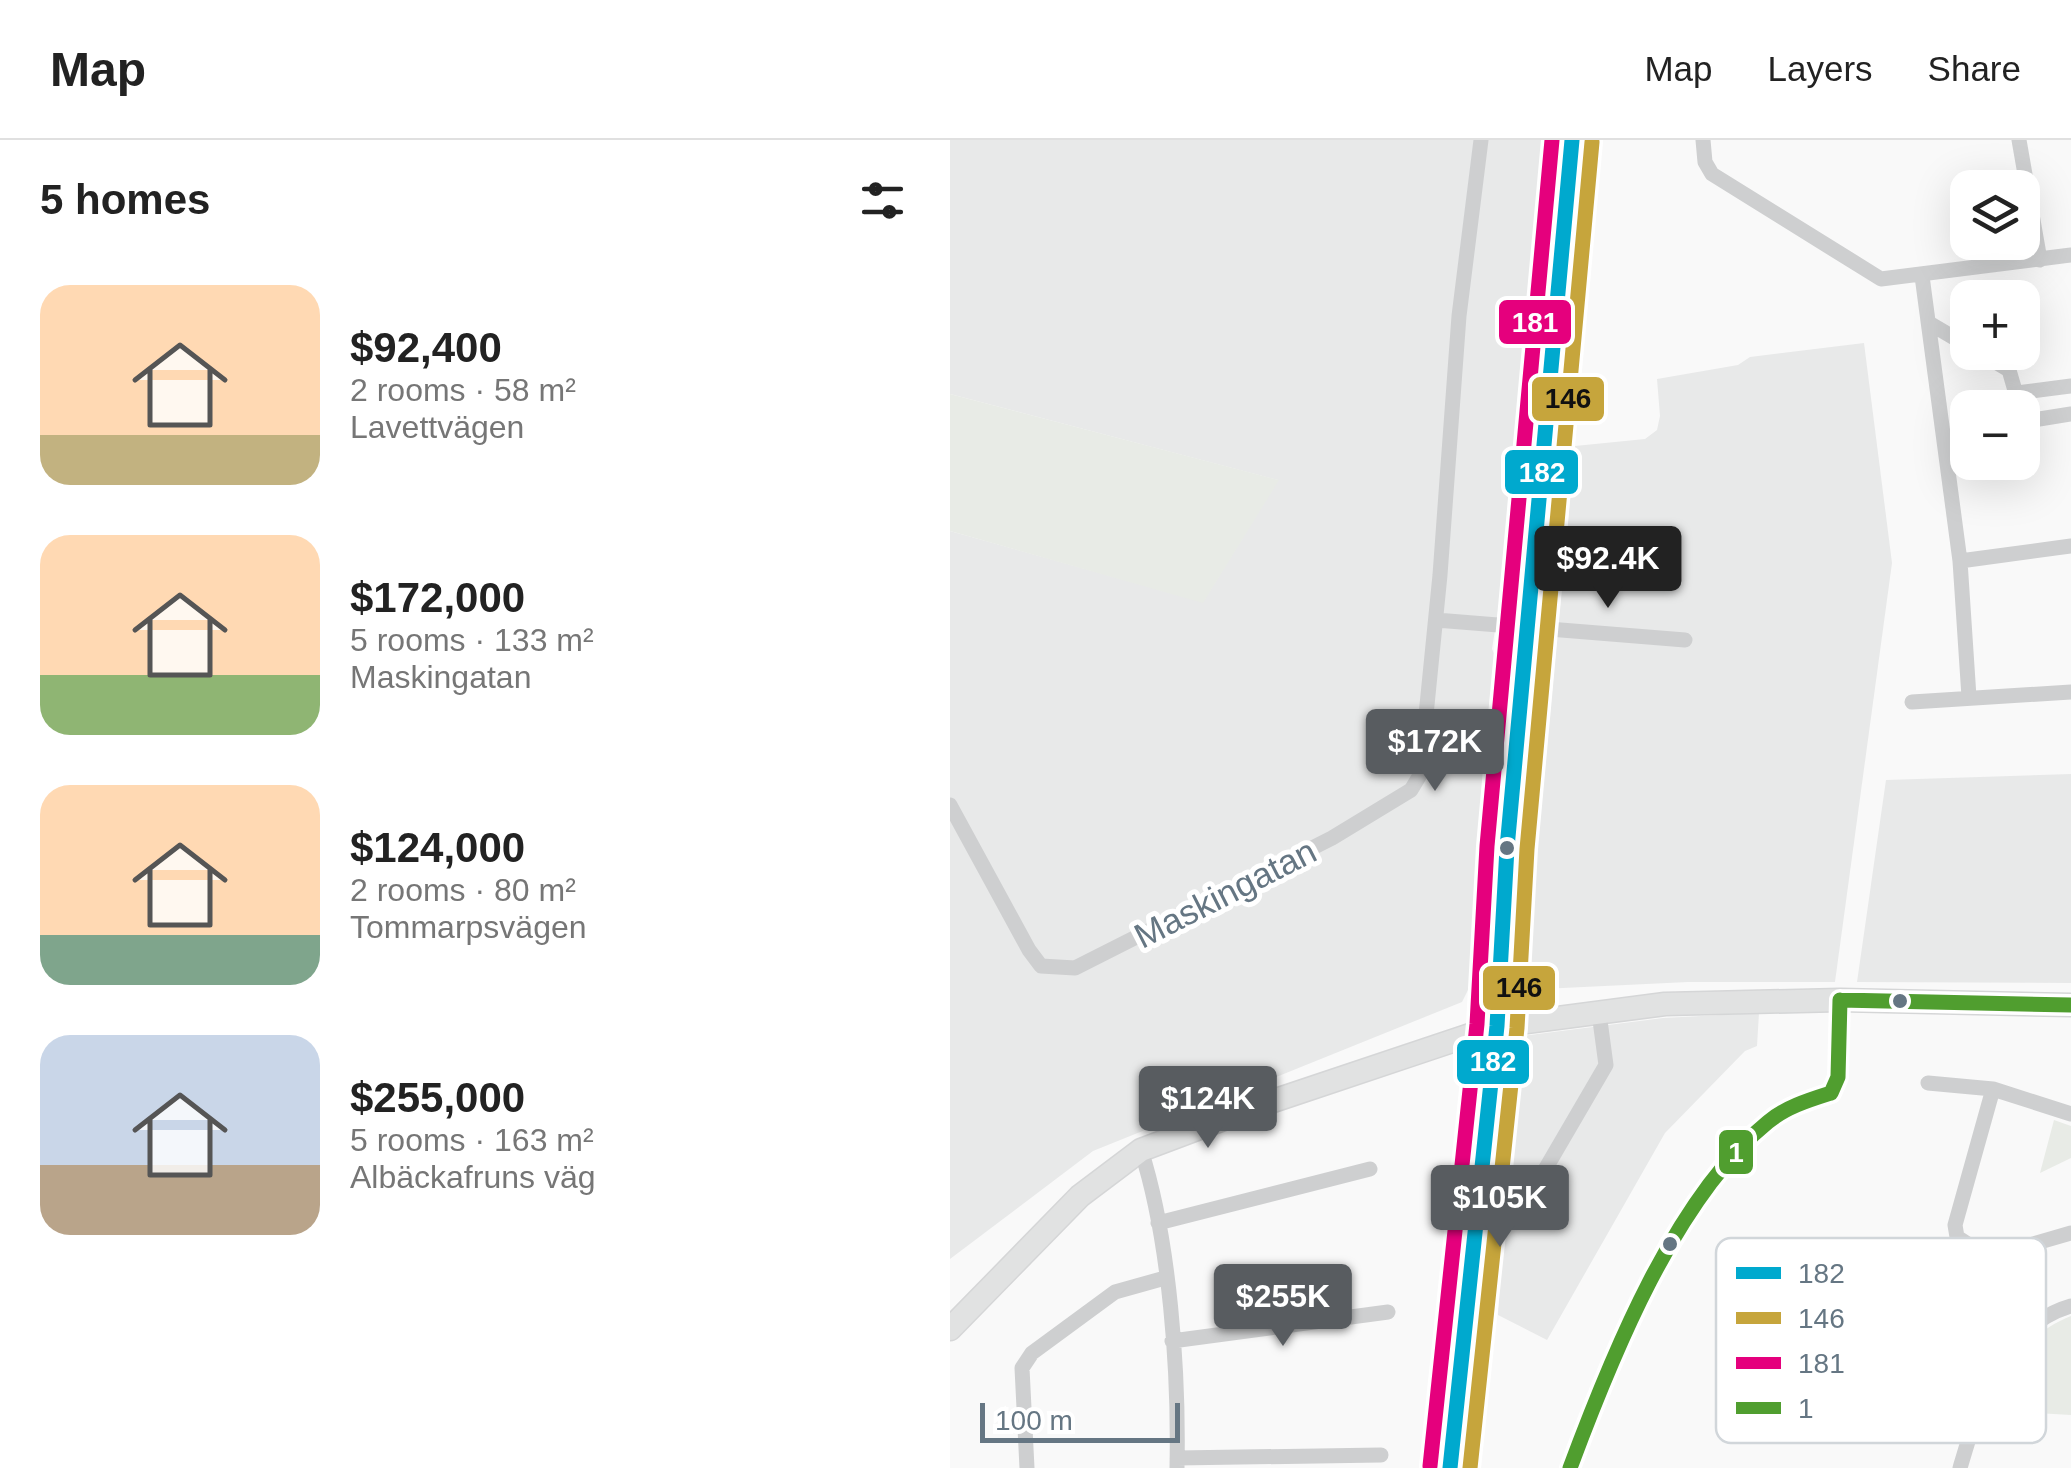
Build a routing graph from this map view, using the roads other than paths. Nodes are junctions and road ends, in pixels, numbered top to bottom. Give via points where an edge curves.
1 (1481, 140) edge
2 (1572, 140) edge
3 (1703, 140) edge
4 (2019, 140) edge
5 (2024, 170) edge
6 (2071, 256) edge
7 (2040, 260) joint
8 (1922, 276) junction
9 (1929, 323) junction
10 (1950, 335) edge
11 (2071, 386) edge
12 (2040, 398) edge
13 (2071, 414) edge
14 (2040, 419) edge
15 (2071, 546) edge
16 (1960, 562) junction
17 (1436, 620) junction
18 (1528, 626) junction
19 (1684, 640) dead end
20 (2071, 692) edge
21 (1969, 697) junction
22 (1912, 702) dead end
23 (950, 805) edge
24 (1840, 1000) junction
25 (2071, 1006) edge
26 (1599, 1013) junction
27 (1496, 1026) junction
28 (1928, 1082) dead end
29 (1992, 1089) junction
30 (2071, 1114) edge
31 (1141, 1150) junction
32 (1370, 1169) dead end
33 (1478, 1204) junction
34 (1158, 1223) junction
35 (2071, 1233) edge
36 (1959, 1238) edge
37 (2046, 1241) edge
38 (1165, 1278) junction
39 (2071, 1306) edge
40 (1388, 1312) dead end
41 (2046, 1319) edge
42 (950, 1329) edge
43 (1172, 1340) junction
44 (1968, 1443) edge
45 (1381, 1455) dead end
46 (1177, 1463) edge
47 (1027, 1468) edge
48 (1450, 1468) edge
49 (1570, 1468) edge
50 (1960, 1468) edge

1 - 17 street, Maskingatan via 1459,316
2 - 18 main road
3 - 8 street via 1712,174 1870,276
4 - 5 street
6 - 7 street
7 - 8 street
8 - 9 street
9 - 10 street
9 - 16 street
11 - 12 street
13 - 14 street
15 - 16 street
16 - 21 street
17 - 18 street
17 - 23 street, Maskingatan via 1420,775 1411,790 1332,838 1074,968 1041,966
18 - 19 street
18 - 27 main road
20 - 21 street
21 - 22 street
24 - 25 main road
24 - 26 main road via 1664,1004
24 - 49 street via 1838,1077 1830,1093 1768,1122 1723,1167 1630,1326
26 - 27 main road
26 - 33 street via 1606,1065 1525,1204
27 - 31 main road
27 - 33 main road
28 - 29 street
29 - 30 street
29 - 36 street via 1955,1225
31 - 34 street
31 - 42 main road via 1080,1196
32 - 34 street
33 - 48 main road
34 - 38 street
35 - 37 street
38 - 43 street
38 - 47 street via 1115,1292 1032,1353 1022,1368
39 - 41 street
40 - 43 street
43 - 46 street
44 - 50 street
45 - 46 street

